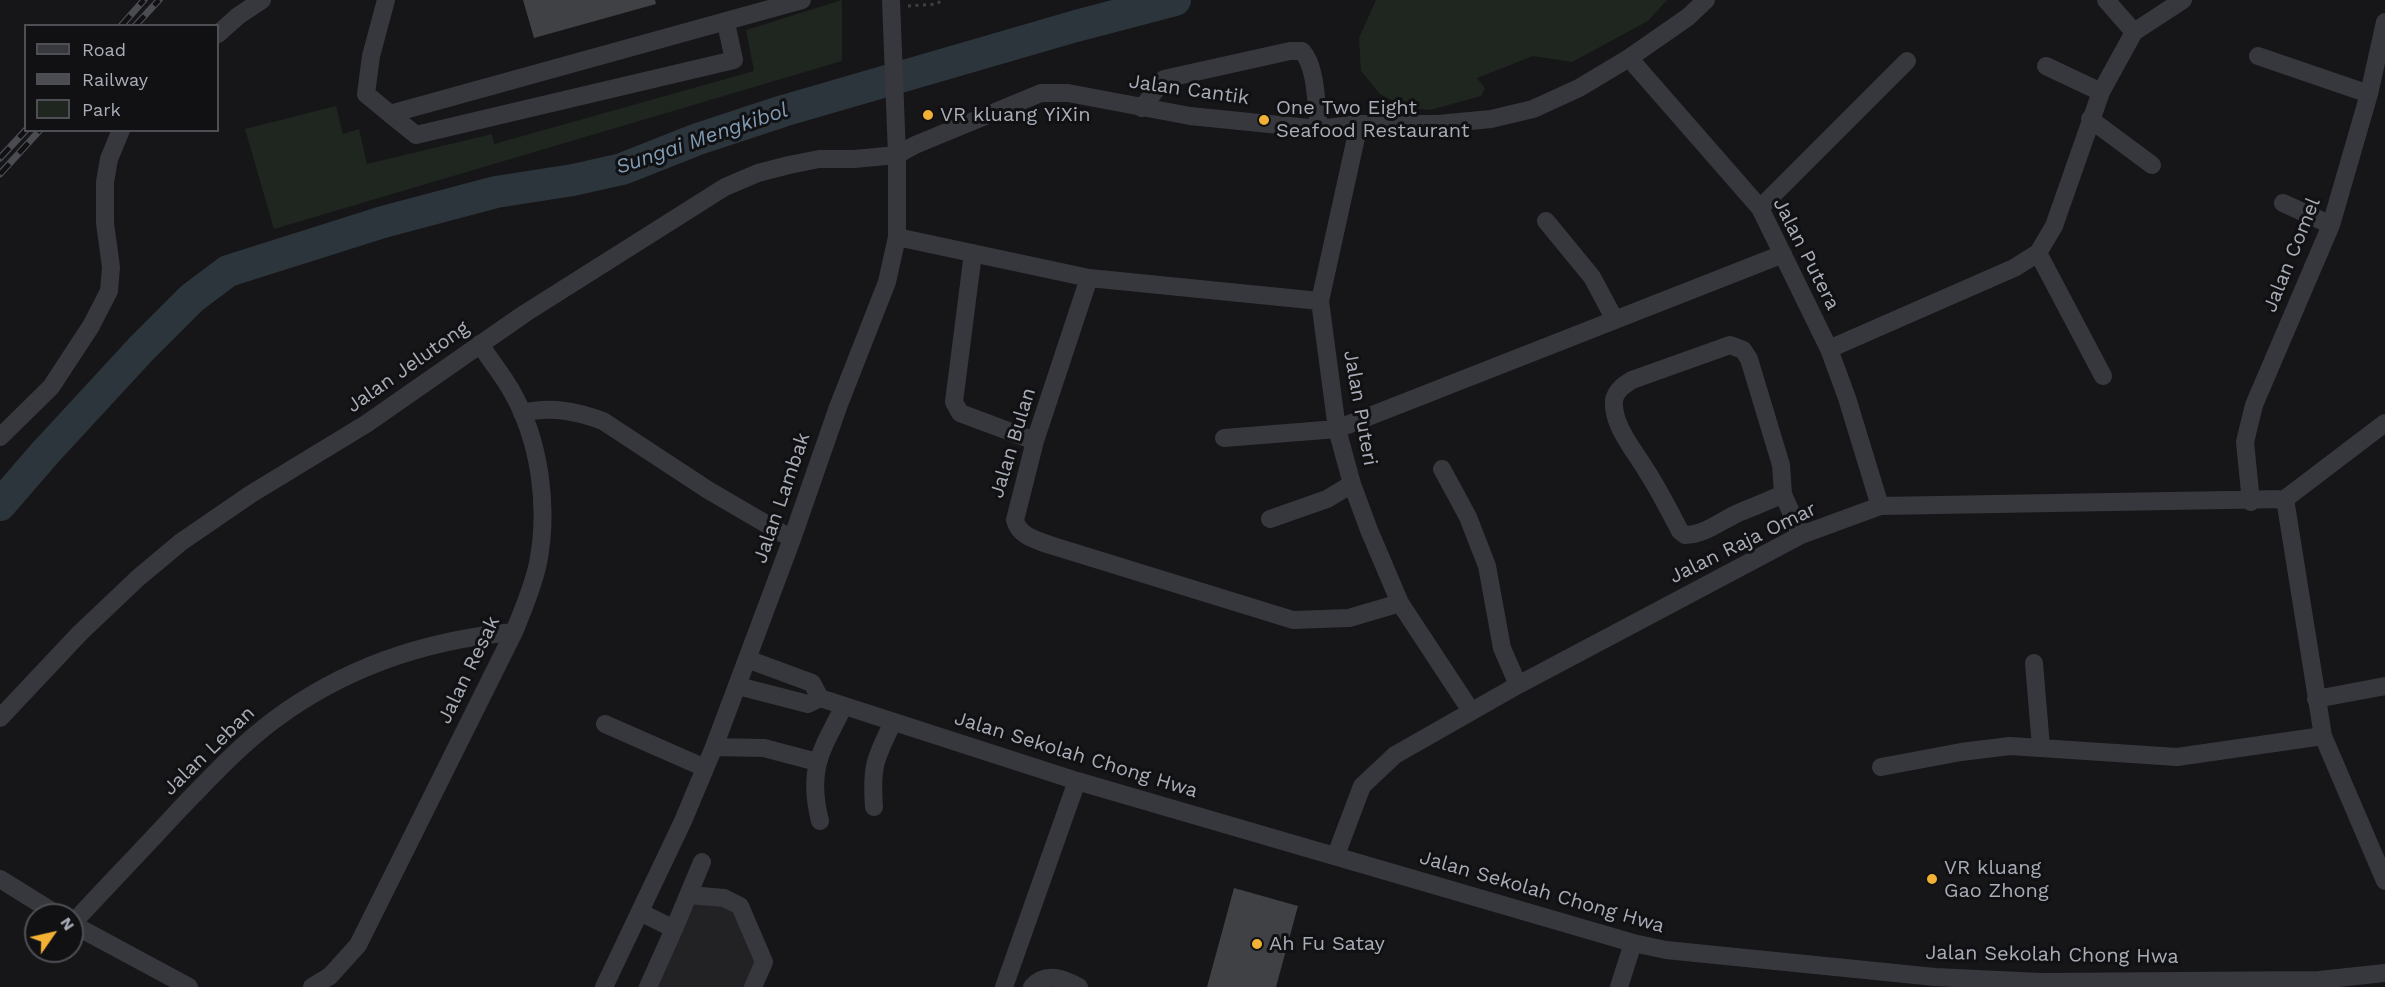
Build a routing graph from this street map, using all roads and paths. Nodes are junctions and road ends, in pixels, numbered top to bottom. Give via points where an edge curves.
1 (262, 0) edge
2 (386, 0) edge
3 (802, 0) edge
4 (944, 0) edge
5 (1706, 0) edge
6 (2106, 0) edge
7 (2183, 0) edge
8 (891, 3) edge
9 (726, 22) junction
10 (2385, 22) edge
11 (2134, 32) junction
12 (219, 33) edge
13 (2258, 56) dead end
14 (1629, 58) junction
15 (1906, 61) dead end
16 (2046, 66) dead end
17 (2101, 92) junction
18 (2369, 94) junction
19 (1142, 108) junction
20 (390, 114) junction
21 (2090, 120) junction
22 (1359, 124) junction
23 (1319, 129) junction
24 (120, 132) edge
25 (897, 155) junction
26 (2152, 165) dead end
27 (2283, 203) dead end
28 (1760, 208) junction
29 (1546, 221) dead end
30 (2331, 225) junction
31 (897, 237) junction
32 (973, 253) junction
33 (2038, 253) junction
34 (1783, 254) junction
35 (1089, 278) junction
36 (1320, 301) junction
37 (1615, 320) junction
38 (480, 344) junction
39 (1829, 349) junction
40 (2103, 376) dead end
41 (522, 413) junction
42 (2385, 423) edge
43 (1337, 429) junction
44 (0, 437) edge
45 (1224, 438) dead end
46 (1035, 441) junction
47 (1443, 469) dead end
48 (1352, 484) junction
49 (1783, 494) junction
50 (2285, 499) junction
51 (2251, 502) junction
52 (1880, 506) junction
53 (1270, 519) dead end
54 (1801, 535) junction
55 (792, 539) junction
56 (1400, 603) junction
57 (514, 632) junction
58 (747, 659) junction
59 (2034, 663) dead end
60 (1518, 685) junction
61 (738, 686) junction
62 (2385, 686) edge
63 (820, 698) junction
64 (2316, 699) junction
65 (844, 706) junction
66 (1471, 711) junction
67 (0, 718) edge
68 (893, 722) junction
69 (605, 724) dead end
70 (2323, 736) junction
71 (714, 747) junction
72 (2041, 747) junction
73 (817, 762) junction
74 (1881, 767) dead end
75 (705, 768) junction
76 (1077, 781) junction
77 (874, 807) dead end
78 (820, 821) dead end
79 (1336, 855) junction
80 (702, 862) dead end
81 (0, 879) edge
82 (2385, 881) edge
83 (689, 895) junction
84 (38, 903) edge
85 (84, 911) edge
86 (640, 912) junction
87 (674, 929) junction
88 (84, 930) edge
89 (1633, 942) junction
90 (2385, 973) edge
91 (2343, 982) edge
92 (2231, 984) edge
93 (189, 987) edge
94 (312, 987) edge
95 (604, 987) edge
96 (648, 987) edge
97 (753, 987) edge
98 (1004, 987) edge
99 (1032, 987) edge
100 (1080, 987) edge
101 (1619, 987) edge

1 - 12 street
2 - 20 street via 370,56 366,94
3 - 9 street
4 - 8 path via 936,4
5 - 14 street, Jalan Cantik
6 - 11 street
7 - 11 street
8 - 25 street, Jalan Lambak
9 - 20 street
9 - 20 street via 734,60 416,135
10 - 18 street, Jalan Comel
11 - 17 street
13 - 18 street
14 - 22 street, Jalan Cantik via 1579,88 1533,109 1491,119 1438,124
14 - 28 street, Jalan Putera
15 - 28 street
16 - 17 street
17 - 21 street
18 - 30 street, Jalan Comel
19 - 23 street, Jalan Cantik
19 - 23 street via 1164,79 1302,51 1312,70
19 - 25 street, Jalan Cantik via 1068,93 1041,93
21 - 26 street
21 - 33 street via 2054,226
22 - 23 street, Jalan Cantik
22 - 36 street, Jalan Puteri
24 - 44 street via 105,182 109,291 51,387
25 - 31 street, Jalan Lambak
25 - 38 street, Jalan Jelutong via 819,159 758,172 725,187
27 - 30 street
28 - 34 street, Jalan Putera
29 - 37 street via 1592,277
30 - 51 street, Jalan Comel via 2254,405 2245,442
31 - 32 street
31 - 55 street, Jalan Lambak via 886,282 837,407
32 - 35 street
32 - 46 street via 954,402 960,413
33 - 39 street via 2014,268
33 - 40 street
34 - 37 street
34 - 39 street, Jalan Putera
35 - 36 street
35 - 46 street, Jalan Bulan
36 - 43 street, Jalan Puteri
37 - 43 street
38 - 41 street, Jalan Resak
38 - 67 street, Jalan Jelutong via 366,424 181,542 80,633
39 - 52 street, Jalan Putera
41 - 55 street via 560,410 603,421
41 - 57 street, Jalan Resak via 539,474 542,532 530,592
42 - 50 street
43 - 45 street
43 - 48 street, Jalan Puteri
46 - 56 street, Jalan Bulan via 1014,520 1026,535 1293,620 1349,618
47 - 60 street via 1487,566 1502,648
48 - 53 street via 1327,499
48 - 56 street, Jalan Puteri
49 - 49 street via 1772,430 1743,350 1730,345 1632,380 1614,397 1615,414 1630,446 1685,535 1703,531
49 - 54 street
50 - 51 street, Jalan Raja Omar
50 - 64 street
51 - 52 street, Jalan Raja Omar
52 - 54 street, Jalan Raja Omar
54 - 60 street, Jalan Raja Omar
55 - 58 street, Jalan Lambak
56 - 66 street, Jalan Puteri
57 - 85 street, Jalan Leban via 469,636 386,659 347,676 275,719 230,758
57 - 94 street, Jalan Resak via 358,945 330,976
58 - 61 street, Jalan Lambak
58 - 63 street, Jalan Sekolah Chong Hwa via 812,683
59 - 72 street
60 - 66 street, Jalan Raja Omar
61 - 63 street, Jalan Sekolah Chong Hwa via 808,704
61 - 71 street, Jalan Lambak
62 - 64 street
63 - 65 street, Jalan Sekolah Chong Hwa
64 - 70 street
65 - 68 street, Jalan Sekolah Chong Hwa
65 - 73 street
66 - 79 street, Jalan Raja Omar via 1395,755 1362,786
68 - 76 street, Jalan Sekolah Chong Hwa
68 - 77 street via 875,759
69 - 75 street
70 - 72 street via 2177,757
70 - 82 street
71 - 73 street via 764,748
71 - 75 street, Jalan Lambak
72 - 74 street via 1961,752
73 - 78 street via 814,788
75 - 86 street, Jalan Lambak
76 - 79 street, Jalan Sekolah Chong Hwa
76 - 98 street
79 - 89 street, Jalan Sekolah Chong Hwa
80 - 83 street
81 - 84 street
83 - 87 street
83 - 97 street via 724,898 740,906 764,962
86 - 87 street
86 - 95 street, Jalan Lambak
87 - 96 street
88 - 93 street
89 - 92 street, Jalan Sekolah Chong Hwa via 1666,950 1935,977
89 - 101 street
90 - 91 street, Jalan Sekolah Chong Hwa
91 - 92 street, Jalan Sekolah Chong Hwa
99 - 100 street via 1043,978 1062,977

